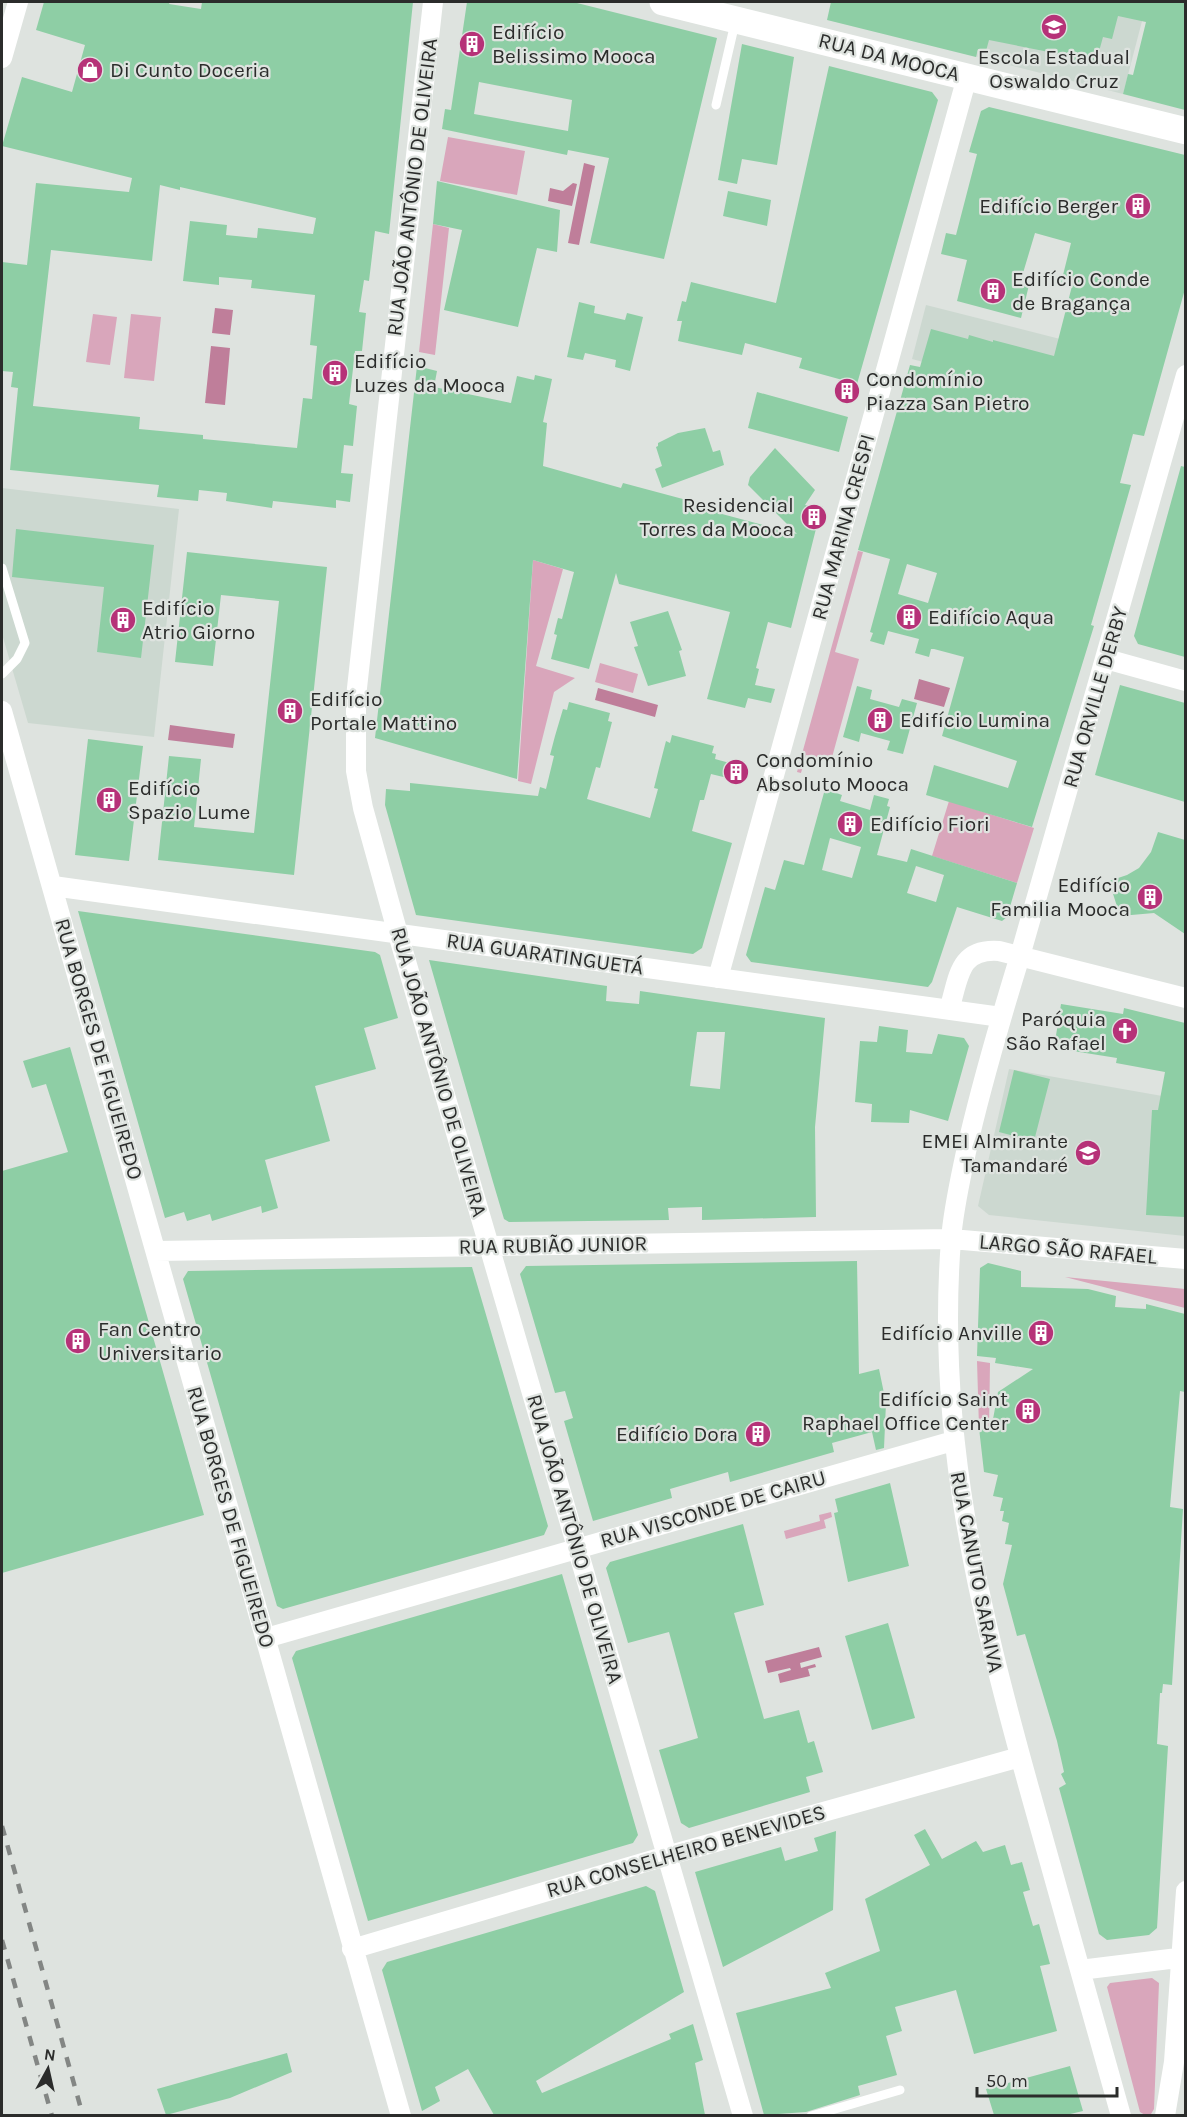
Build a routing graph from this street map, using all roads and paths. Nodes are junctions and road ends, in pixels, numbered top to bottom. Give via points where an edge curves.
1 (18, 2) edge
2 (433, 2) edge
3 (663, 2) edge
4 (736, 20) junction
5 (2, 58) edge
6 (968, 76) junction
7 (716, 105) dead end
8 (1185, 132) edge
9 (1185, 375) edge
10 (1181, 406) edge
11 (2, 568) edge
12 (1106, 659) junction
13 (2, 674) edge
14 (1185, 681) edge
15 (2, 711) edge
16 (52, 886) junction
17 (398, 934) junction
18 (1020, 956) junction
19 (718, 978) junction
20 (1185, 998) edge
21 (949, 1010) junction
22 (1001, 1017) junction
23 (951, 1239) junction
24 (489, 1246) junction
25 (156, 1251) junction
26 (1185, 1259) edge
27 (953, 1441) junction
28 (578, 1547) junction
29 (266, 1638) junction
30 (1020, 1757) junction
31 (666, 1856) junction
32 (1185, 1891) edge
33 (352, 1949) junction
34 (1184, 1957) edge
35 (1080, 1970) junction
36 (900, 2090) dead end
37 (401, 2115) edge
38 (743, 2115) edge
39 (811, 2115) edge
40 (1121, 2115) edge
41 (1165, 2115) edge

1 - 5 street
2 - 17 street, RUA JOÃO ANTÔNIO DE OLIVEIRA via 356,697 356,771
3 - 4 main road, RUA DA MOOCA
4 - 6 main road, RUA DA MOOCA
4 - 7 lane
6 - 8 main road, RUA DA MOOCA
6 - 19 street, RUA MARINA CRESPI
9 - 10 street, RUA ORVILLE DERBY
10 - 12 street, RUA ORVILLE DERBY
11 - 13 lane via 25,643 17,659
12 - 14 street
12 - 18 street, RUA ORVILLE DERBY
15 - 16 street, RUA BORGES DE FIGUEIREDO
16 - 17 street, RUA GUARATINGUETÁ
16 - 25 street, RUA BORGES DE FIGUEIREDO
17 - 19 street, RUA GUARATINGUETÁ
17 - 24 street, RUA JOÃO ANTÔNIO DE OLIVEIRA
18 - 20 street
18 - 21 street via 976,951 967,958
18 - 22 street, RUA ORVILLE DERBY
19 - 21 street, RUA GUARATINGUETÁ
21 - 22 street, RUA GUARATINGUETÁ
22 - 23 street, RUA CANUTO SARAIVA via 969,1142
23 - 24 street, RUA RUBIÃO JUNIOR
23 - 26 street, LARGO SÃO RAFAEL
23 - 27 street, RUA CANUTO SARAIVA via 948,1374
24 - 25 street, RUA RUBIÃO JUNIOR
24 - 28 street, RUA JOÃO ANTÔNIO DE OLIVEIRA
25 - 29 street, RUA BORGES DE FIGUEIREDO
27 - 28 street, RUA VISCONDE DE CAIRU
27 - 30 street, RUA CANUTO SARAIVA via 981,1606
28 - 29 street, RUA VISCONDE DE CAIRU
28 - 31 street, RUA JOÃO ANTÔNIO DE OLIVEIRA
29 - 33 street, RUA BORGES DE FIGUEIREDO
30 - 31 street, RUA CONSELHEIRO BENEVIDES
30 - 35 street, RUA CANUTO SARAIVA
31 - 33 street, RUA CONSELHEIRO BENEVIDES
31 - 38 street, RUA JOÃO ANTÔNIO DE OLIVEIRA
32 - 34 street
33 - 37 street, RUA BORGES DE FIGUEIREDO
34 - 35 street
34 - 41 street
35 - 40 street, RUA CANUTO SARAIVA
36 - 39 lane

